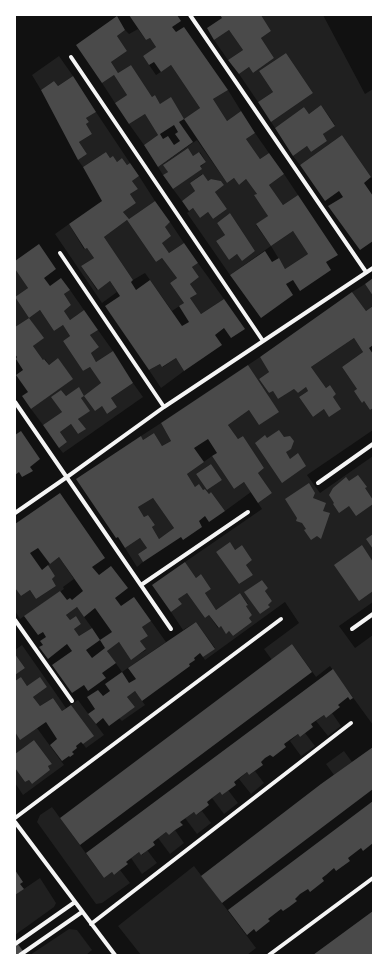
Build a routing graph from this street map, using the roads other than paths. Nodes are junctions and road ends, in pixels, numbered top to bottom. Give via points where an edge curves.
1 (190, 15) edge
2 (71, 57) dead end
3 (60, 253) dead end
4 (373, 268) edge
5 (366, 272) junction
6 (263, 341) junction
7 (15, 402) edge
8 (164, 407) junction
9 (373, 444) edge
10 (68, 477) junction
11 (318, 483) dead end
12 (248, 512) dead end
13 (15, 513) edge
14 (141, 585) junction
15 (373, 614) edge
16 (281, 619) dead end
17 (15, 620) edge
18 (171, 629) dead end
19 (352, 629) dead end
20 (72, 700) dead end
21 (351, 723) dead end
22 (15, 818) edge
23 (15, 822) edge
24 (373, 878) edge
25 (75, 902) junction
26 (82, 912) junction
27 (91, 924) junction
28 (15, 944) edge
29 (20, 955) edge
30 (115, 955) edge
31 (269, 955) edge

1 - 5 street
2 - 6 street
3 - 8 street
4 - 5 street
5 - 6 street
6 - 8 street
7 - 10 street
8 - 10 street
9 - 11 street
10 - 13 street
10 - 14 street
12 - 14 street
14 - 18 street
15 - 19 street
16 - 22 street
17 - 20 street
21 - 27 street
23 - 25 street
24 - 31 street
25 - 26 street
25 - 28 street
26 - 27 street
26 - 29 street
27 - 30 street

